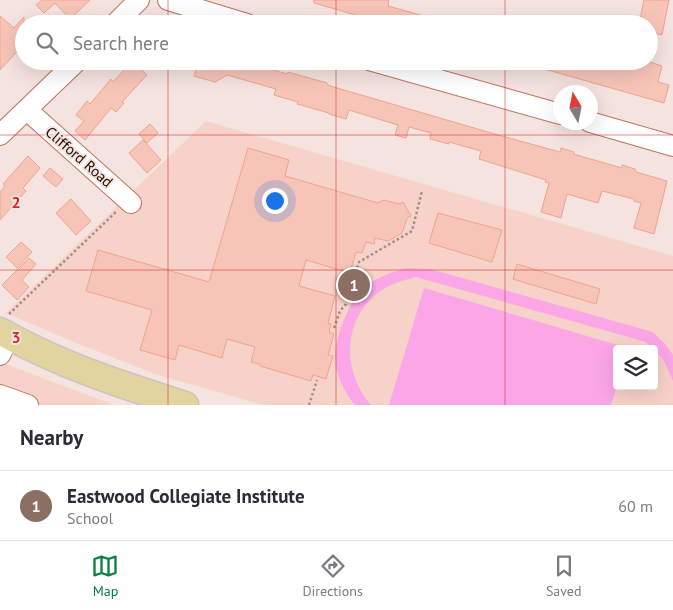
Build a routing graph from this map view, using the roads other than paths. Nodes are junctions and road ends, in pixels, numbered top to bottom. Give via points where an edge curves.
1 (139, 0) edge
2 (168, 0) edge
3 (124, 15) edge
4 (217, 15) edge
5 (68, 70) edge
6 (404, 70) edge
7 (27, 110) junction
8 (553, 112) edge
9 (598, 124) edge
10 (0, 135) edge
11 (673, 146) edge
12 (131, 203) road end
13 (4, 334) edge
14 (0, 395) edge
15 (28, 405) edge
16 (185, 405) edge

1 - 3 street
2 - 4 street
5 - 7 street
6 - 8 street
7 - 10 street
7 - 12 street, Clifford Road
9 - 11 street
13 - 16 main road via 84,370
14 - 15 street

